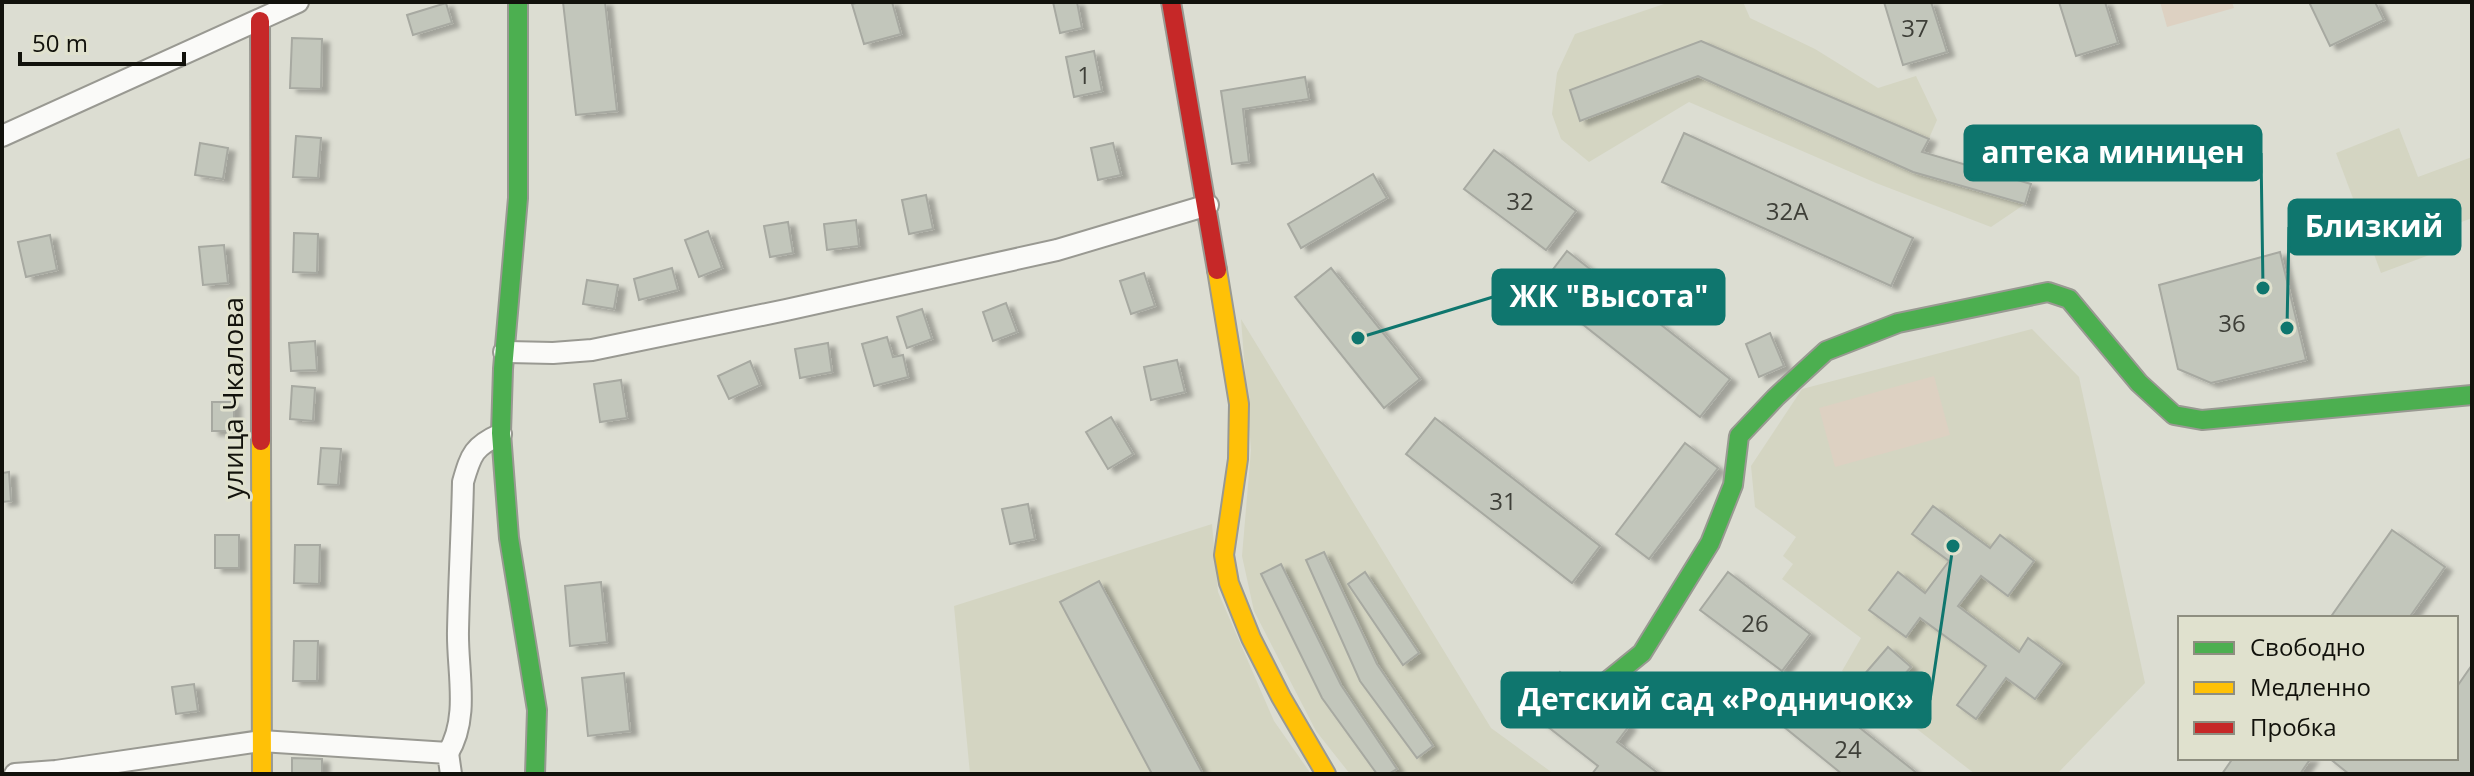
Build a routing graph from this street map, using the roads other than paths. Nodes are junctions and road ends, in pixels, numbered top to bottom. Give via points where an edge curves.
1 (298, 2) edge
2 (518, 2) edge
3 (1171, 2) edge
4 (260, 21) junction
5 (2, 136) edge
6 (1208, 205) junction
7 (504, 352) junction
8 (2472, 395) edge
9 (501, 434) junction
10 (1605, 683) dead end
11 (261, 741) junction
12 (448, 753) junction
13 (15, 774) edge
14 (262, 774) edge
15 (451, 774) edge
16 (535, 774) edge
17 (1326, 774) edge

1 - 4 street
2 - 7 street via 521,90 514,261
3 - 6 street
4 - 5 street
4 - 11 street, улица Чкалова
6 - 7 street via 1057,250 771,314 592,350
6 - 17 street via 1239,404 1238,459 1224,555 1229,583 1251,638
7 - 9 street
8 - 10 street via 2202,420 2174,415 2139,383 2069,299 2048,292 1898,323 1826,351 1739,436 1733,485 1710,543 1642,653
9 - 12 street via 480,444 463,482 460,703 458,729
9 - 16 street via 510,538 537,710
11 - 12 street
11 - 13 street
11 - 14 street, улица Чкалова
12 - 15 street

